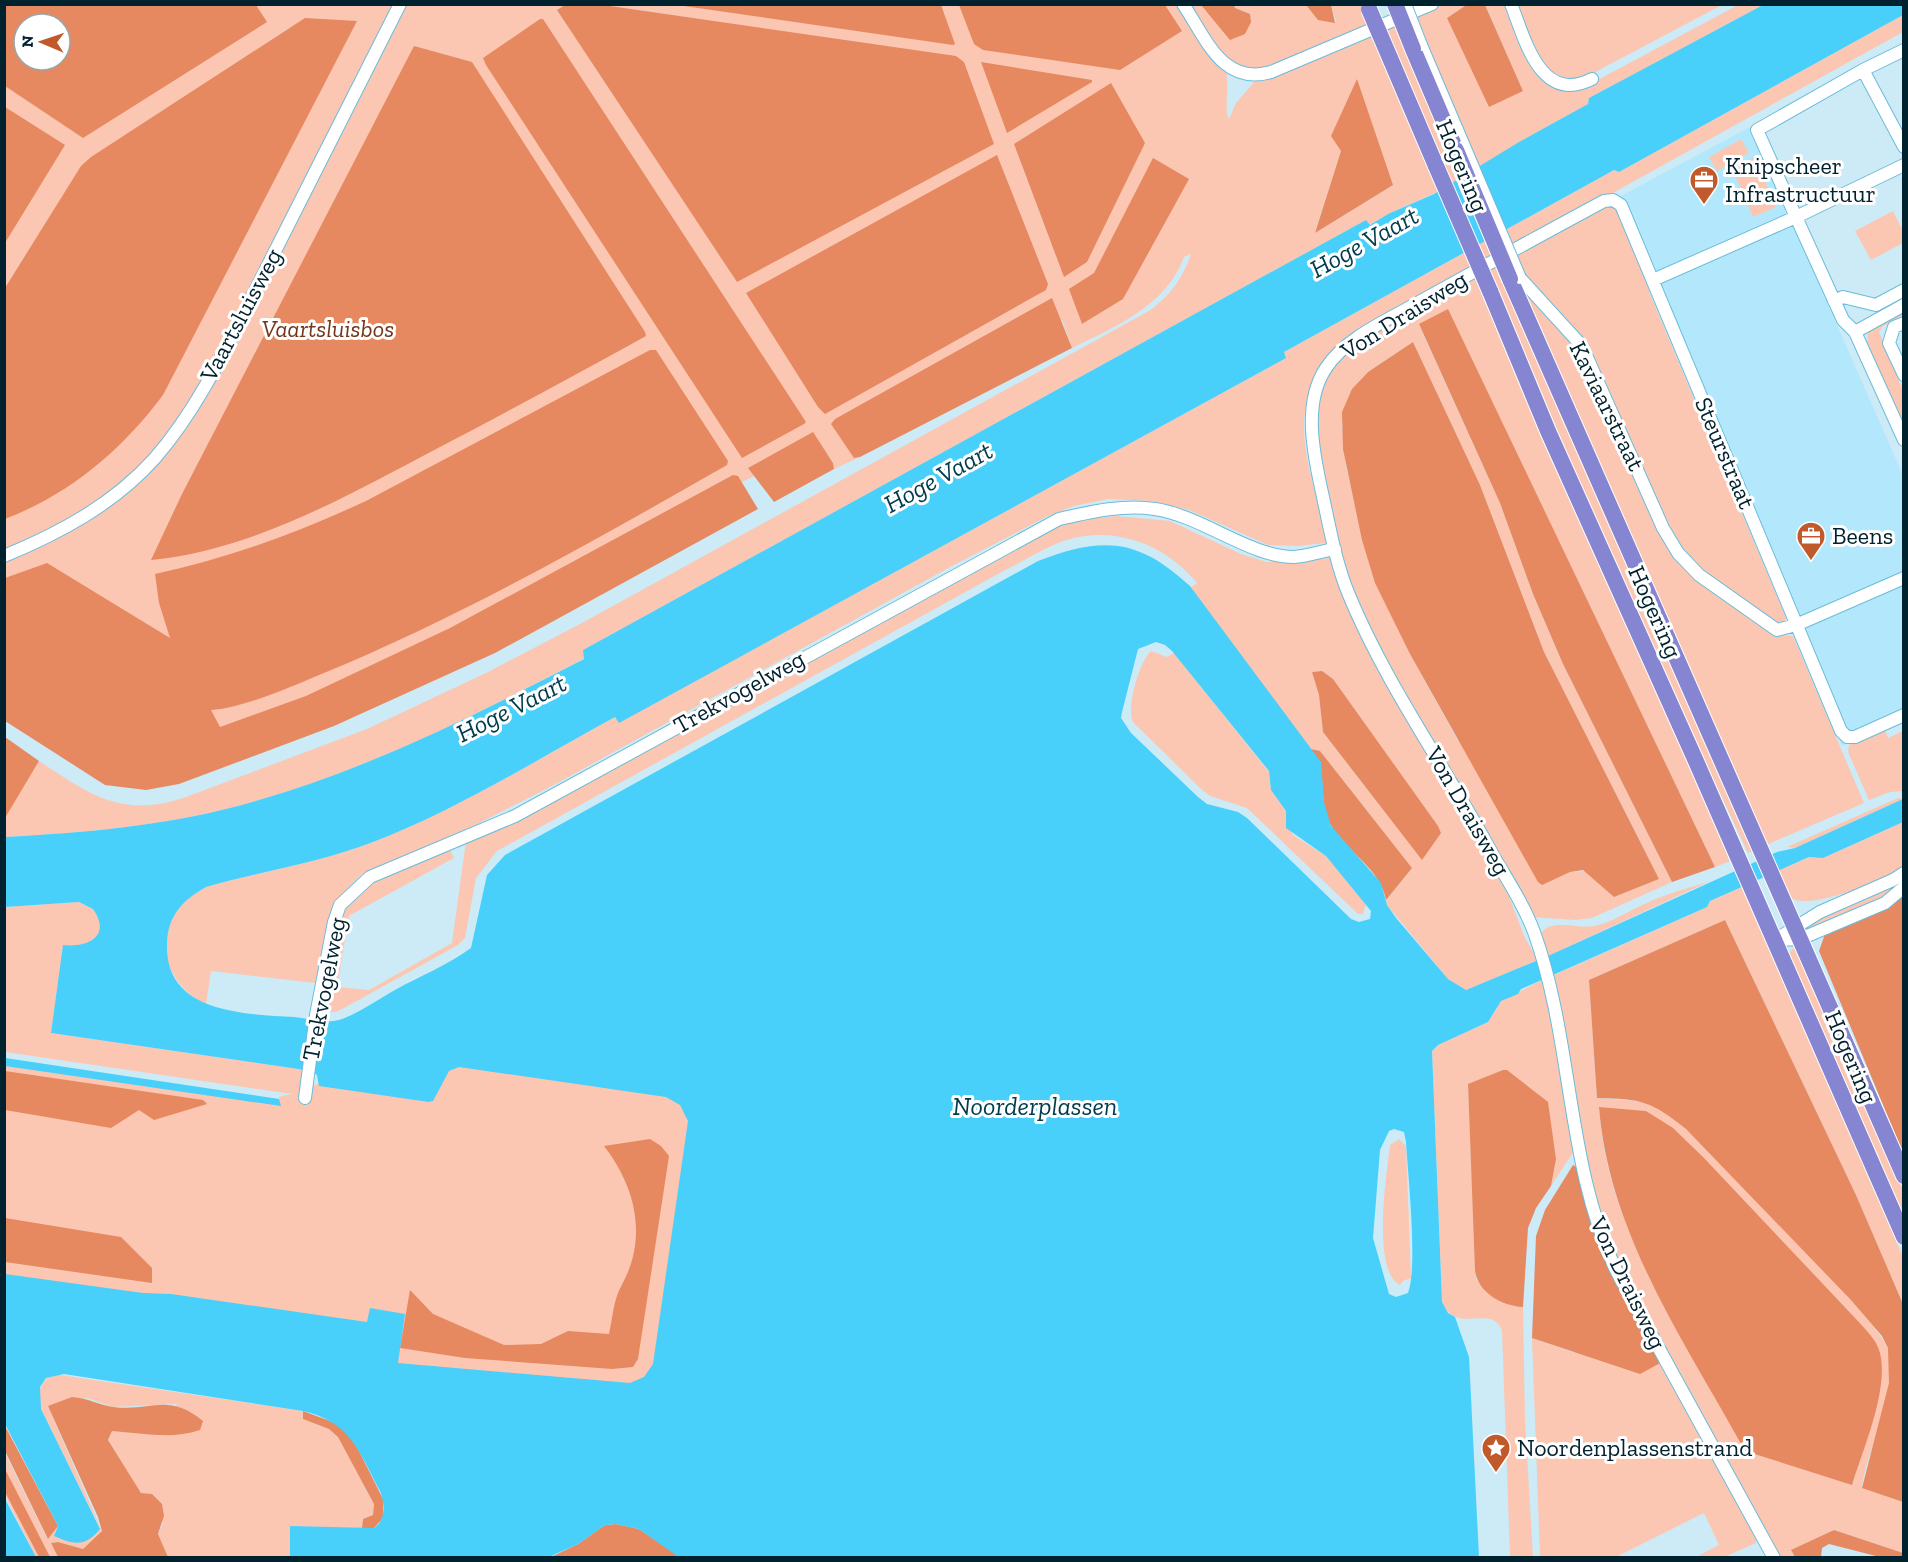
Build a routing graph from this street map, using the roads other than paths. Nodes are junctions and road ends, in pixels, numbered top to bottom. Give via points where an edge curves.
1 (400, 4) edge
2 (1183, 4) edge
3 (1395, 4) edge
4 (1405, 4) edge
5 (1432, 4) edge
6 (1511, 4) edge
7 (1368, 7) edge
8 (1417, 47) junction
9 (1904, 50) edge
10 (1863, 70) junction
11 (1592, 79) dead end
12 (1904, 147) edge
13 (1904, 165) edge
14 (1612, 200) joint
15 (1796, 217) junction
16 (1515, 278) junction
17 (1653, 280) junction
18 (1904, 290) edge
19 (1834, 301) junction
20 (1904, 305) edge
21 (1904, 323) edge
22 (1855, 332) junction
23 (1904, 375) edge
24 (1904, 440) edge
25 (1335, 549) junction
26 (4, 556) edge
27 (1904, 578) edge
28 (1796, 626) junction
29 (1904, 715) edge
30 (1904, 873) edge
31 (1904, 887) edge
32 (1797, 933) junction
33 (1775, 940) junction
34 (305, 1098) dead end
35 (1904, 1176) edge
36 (1904, 1237) edge
37 (1773, 1557) edge

1 - 26 street, Vaartsluisweg via 188,416 154,459 125,487 55,535
2 - 5 street via 1220,60 1233,71 1248,75 1271,72
3 - 8 highway, Hogering, bridge
4 - 8 street, bridge
6 - 11 street via 1543,73 1570,85
7 - 33 highway, Hogering, bridge via 1553,442
8 - 16 highway, Hogering, bridge
9 - 10 street
10 - 12 street
10 - 15 street via 1757,130
13 - 15 street
14 - 17 street, Steurstraat via 1621,205
14 - 25 street, Von Draisweg via 1394,316 1345,347 1325,369 1312,406 1311,443
15 - 17 street
15 - 19 street
16 - 28 street, Kaviaarstraat via 1582,346 1663,528 1678,553 1699,575 1768,625 1777,630
16 - 32 highway, Hogering
17 - 28 street, Steurstraat
18 - 19 street via 1876,305 1843,297
19 - 22 street via 1843,320
20 - 22 street
21 - 23 street via 1894,327 1889,343
22 - 24 street
25 - 34 street, Trekvogelweg via 1294,556 1266,552 1187,516 1154,509 1121,508 1059,519 515,816 370,877 340,905 334,922
25 - 37 street, Von Draisweg via 1348,593 1372,644 1526,913 1551,984 1579,1159 1597,1228 1617,1272
27 - 28 street
28 - 29 street, Steurstraat via 1847,737
30 - 32 street
31 - 32 street via 1885,903
32 - 33 street
32 - 35 highway, Hogering
33 - 36 highway, Hogering

